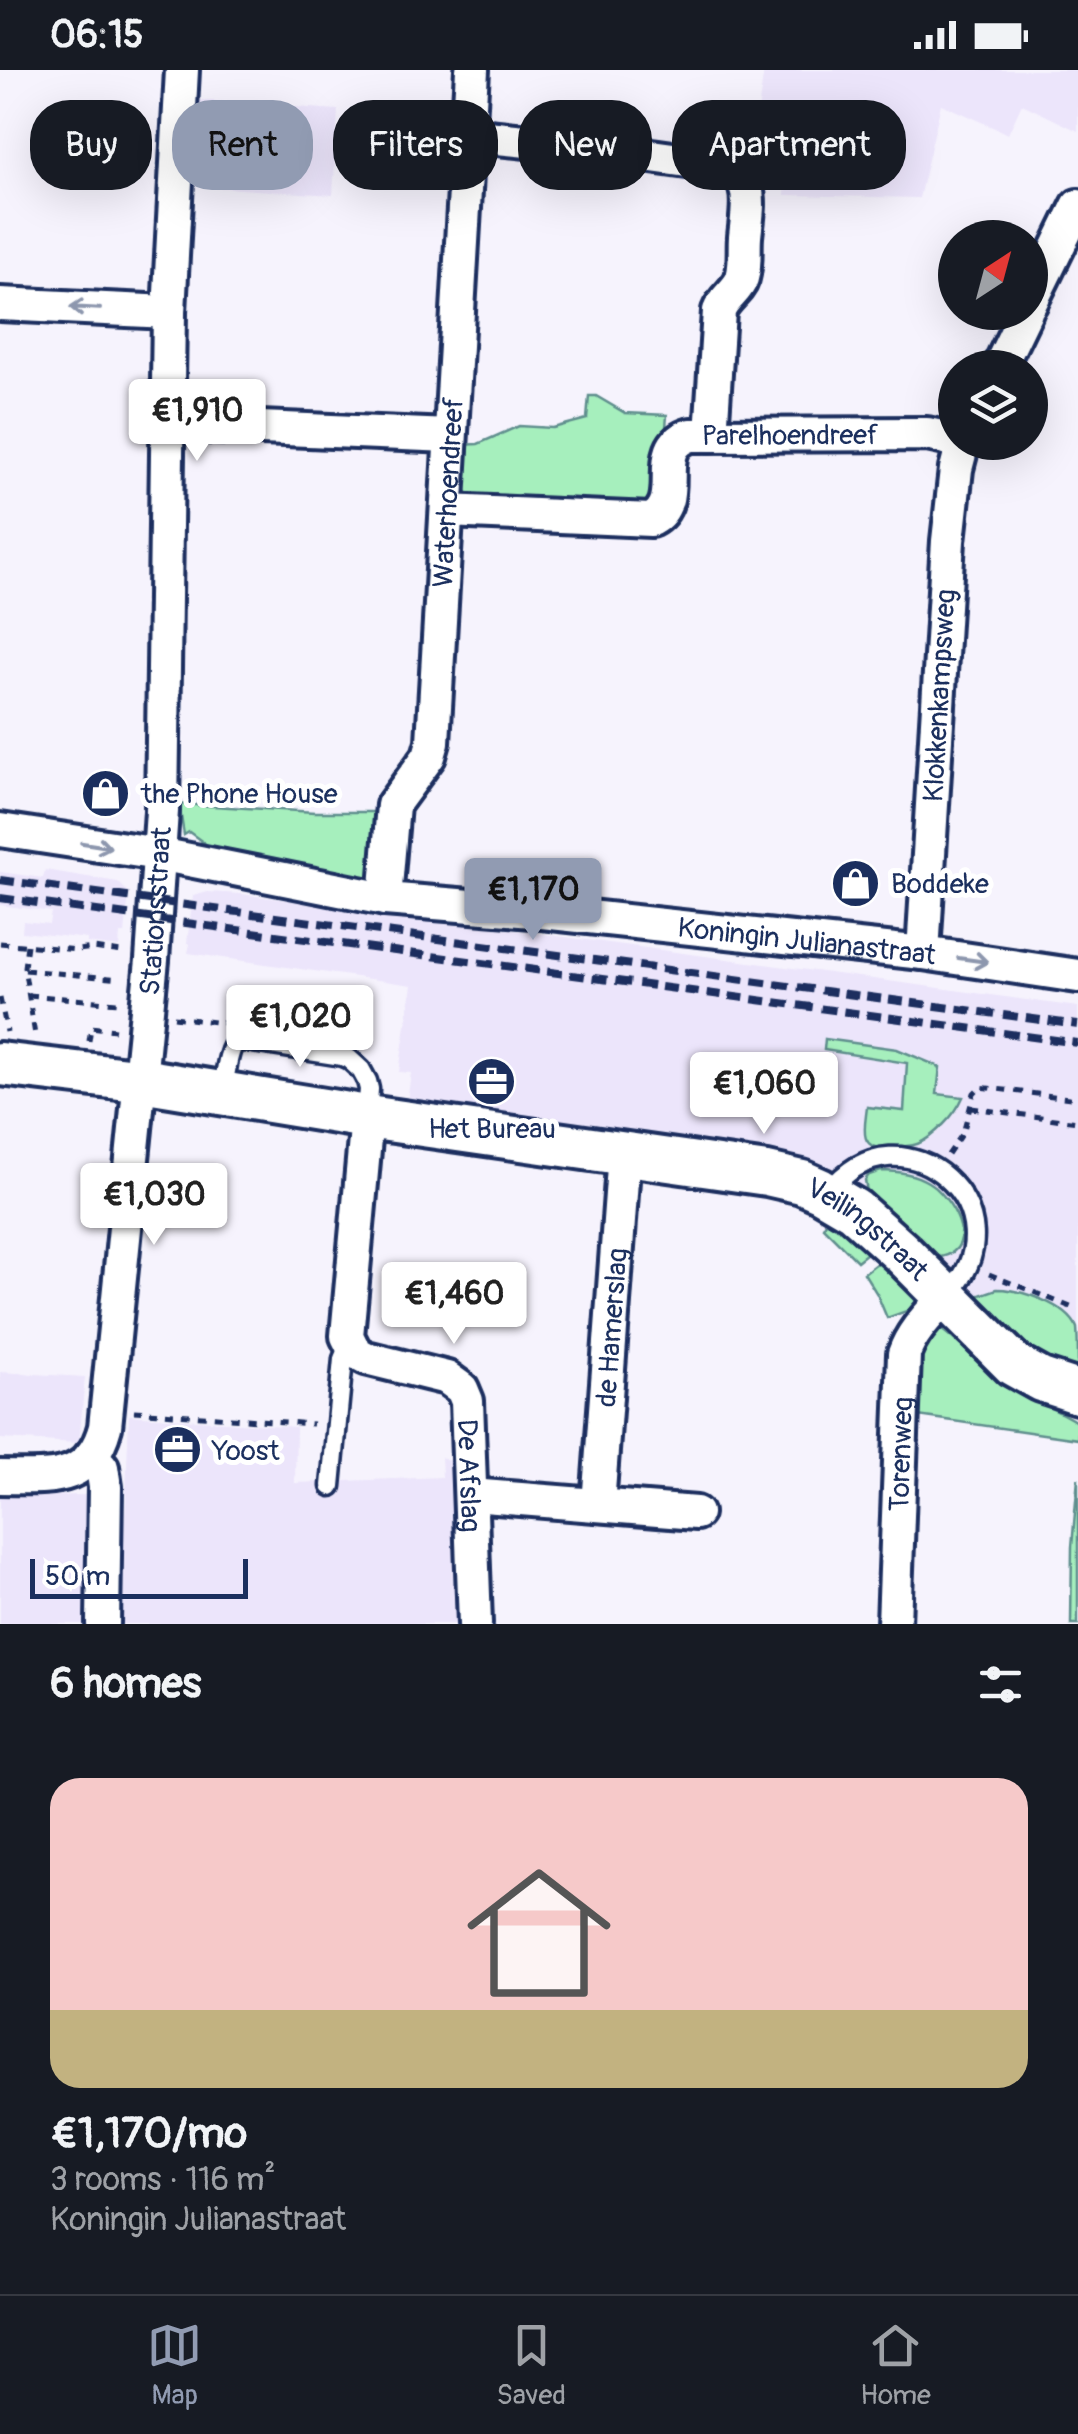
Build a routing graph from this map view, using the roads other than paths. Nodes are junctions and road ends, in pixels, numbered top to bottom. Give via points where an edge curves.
1 (182, 70) edge
2 (472, 70) edge
3 (470, 100) edge
4 (498, 138) edge
5 (465, 190) edge
6 (1078, 206) edge
7 (1048, 267) edge
8 (0, 304) edge
9 (169, 312) junction
10 (166, 424) junction
11 (711, 435) junction
12 (450, 436) junction
13 (938, 436) edge
14 (958, 460) edge
15 (447, 512) junction
16 (0, 830) edge
17 (159, 854) junction
18 (384, 899) junction
19 (923, 953) junction
20 (1078, 976) edge
21 (18, 1056) edge
22 (140, 1081) junction
23 (222, 1093) junction
24 (366, 1117) junction
25 (624, 1153) junction
26 (828, 1193) junction
27 (956, 1281) junction
28 (352, 1346) junction
29 (1078, 1392) edge
30 (92, 1456) junction
31 (0, 1478) edge
32 (331, 1486) dead end
33 (471, 1495) junction
34 (598, 1505) junction
35 (696, 1513) dead end
36 (103, 1624) edge
37 (475, 1624) edge
38 (894, 1624) edge

1 - 9 street, Stationsstraat
2 - 3 street, Waterhoendreef
4 - 11 street via 716,165 743,180 748,194 742,278 719,310
5 - 12 street, Waterhoendreef
6 - 7 street
9 -> 8 street
9 - 10 street, Stationsstraat
10 - 12 street
10 - 17 street, Stationsstraat
11 - 13 street, Parelhoendreef
11 - 15 street, Parelhoendreef via 687,436 674,446 667,504 650,520
12 - 15 street, Waterhoendreef
14 - 19 street, Klokkenkampsweg
15 - 18 street, Waterhoendreef via 432,747 394,805
16 -> 17 street, Koningin Julianastraat
17 - 18 street, Koningin Julianastraat
17 - 22 street, Stationsstraat
18 - 19 street, Koningin Julianastraat
19 -> 20 street, Koningin Julianastraat
21 - 22 street, Veilingstraat
22 - 23 street, Veilingstraat
22 - 30 street, Stationsstraat via 106,1409
23 - 24 street, Veilingstraat
23 - 24 lane via 238,1042 342,1056 361,1070 369,1089
24 - 25 street, Veilingstraat
24 - 28 street via 347,1331
25 - 26 street, Veilingstraat via 778,1176
25 - 34 street, de Hamerslag
26 - 27 street, Veilingstraat
26 - 27 lane via 844,1174 877,1158 902,1156 937,1169 963,1196 972,1218 973,1244
27 - 29 street, Veilingstraat via 1014,1364
27 - 38 street, Torenweg via 904,1354
28 - 32 lane via 343,1359
28 - 33 street, De Afslag via 366,1358 442,1376 462,1389
30 - 31 street via 64,1476
30 - 36 street via 105,1487
33 - 34 street
33 - 37 street, De Afslag
34 - 35 street

